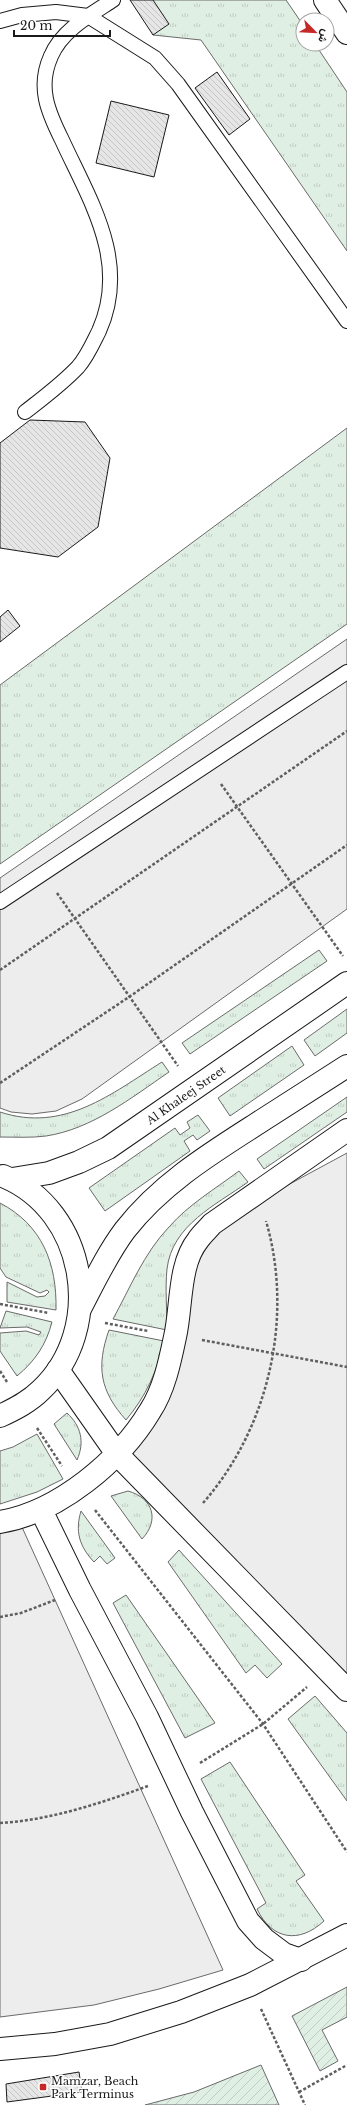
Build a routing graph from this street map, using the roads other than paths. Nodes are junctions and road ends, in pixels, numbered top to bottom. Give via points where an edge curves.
1 (113, 0) edge
2 (325, 0) edge
3 (88, 16) junction
4 (0, 21) edge
5 (347, 32) edge
6 (347, 321) edge
7 (25, 412) dead end
8 (347, 672) edge
9 (0, 902) edge
10 (347, 983) edge
11 (347, 1066) edge
12 (347, 1130) edge
13 (6, 1177) edge
14 (80, 1309) junction
15 (58, 1370) junction
16 (0, 1416) edge
17 (117, 1454) junction
18 (41, 1510) junction
19 (0, 1522) edge
20 (347, 1690) edge
21 (347, 1935) edge
22 (301, 1960) junction
23 (0, 2049) edge

1 - 3 lane
2 - 5 street
3 - 4 lane via 56,12 22,15
3 - 6 lane via 155,58 168,70
3 - 7 lane via 65,35 51,56 44,81 46,106 101,224 108,247 109,296 103,321 79,366 61,384
8 - 9 lane
10 - 13 street, Al Khaleej Street via 108,1148 49,1173
11 - 14 street via 175,1179 125,1230 105,1260
12 - 17 street via 212,1224 197,1241 185,1274 176,1336 161,1388 151,1411
13 - 14 street via 37,1197 58,1220 72,1248 80,1278
14 - 15 street via 71,1345
15 - 16 street via 41,1390 22,1406
15 - 17 street
17 - 18 street via 77,1488
17 - 20 street
18 - 19 street
18 - 22 street via 248,1921 264,1939 284,1954
21 - 22 street
22 - 23 street via 250,1985 181,2012 110,2034 55,2044

